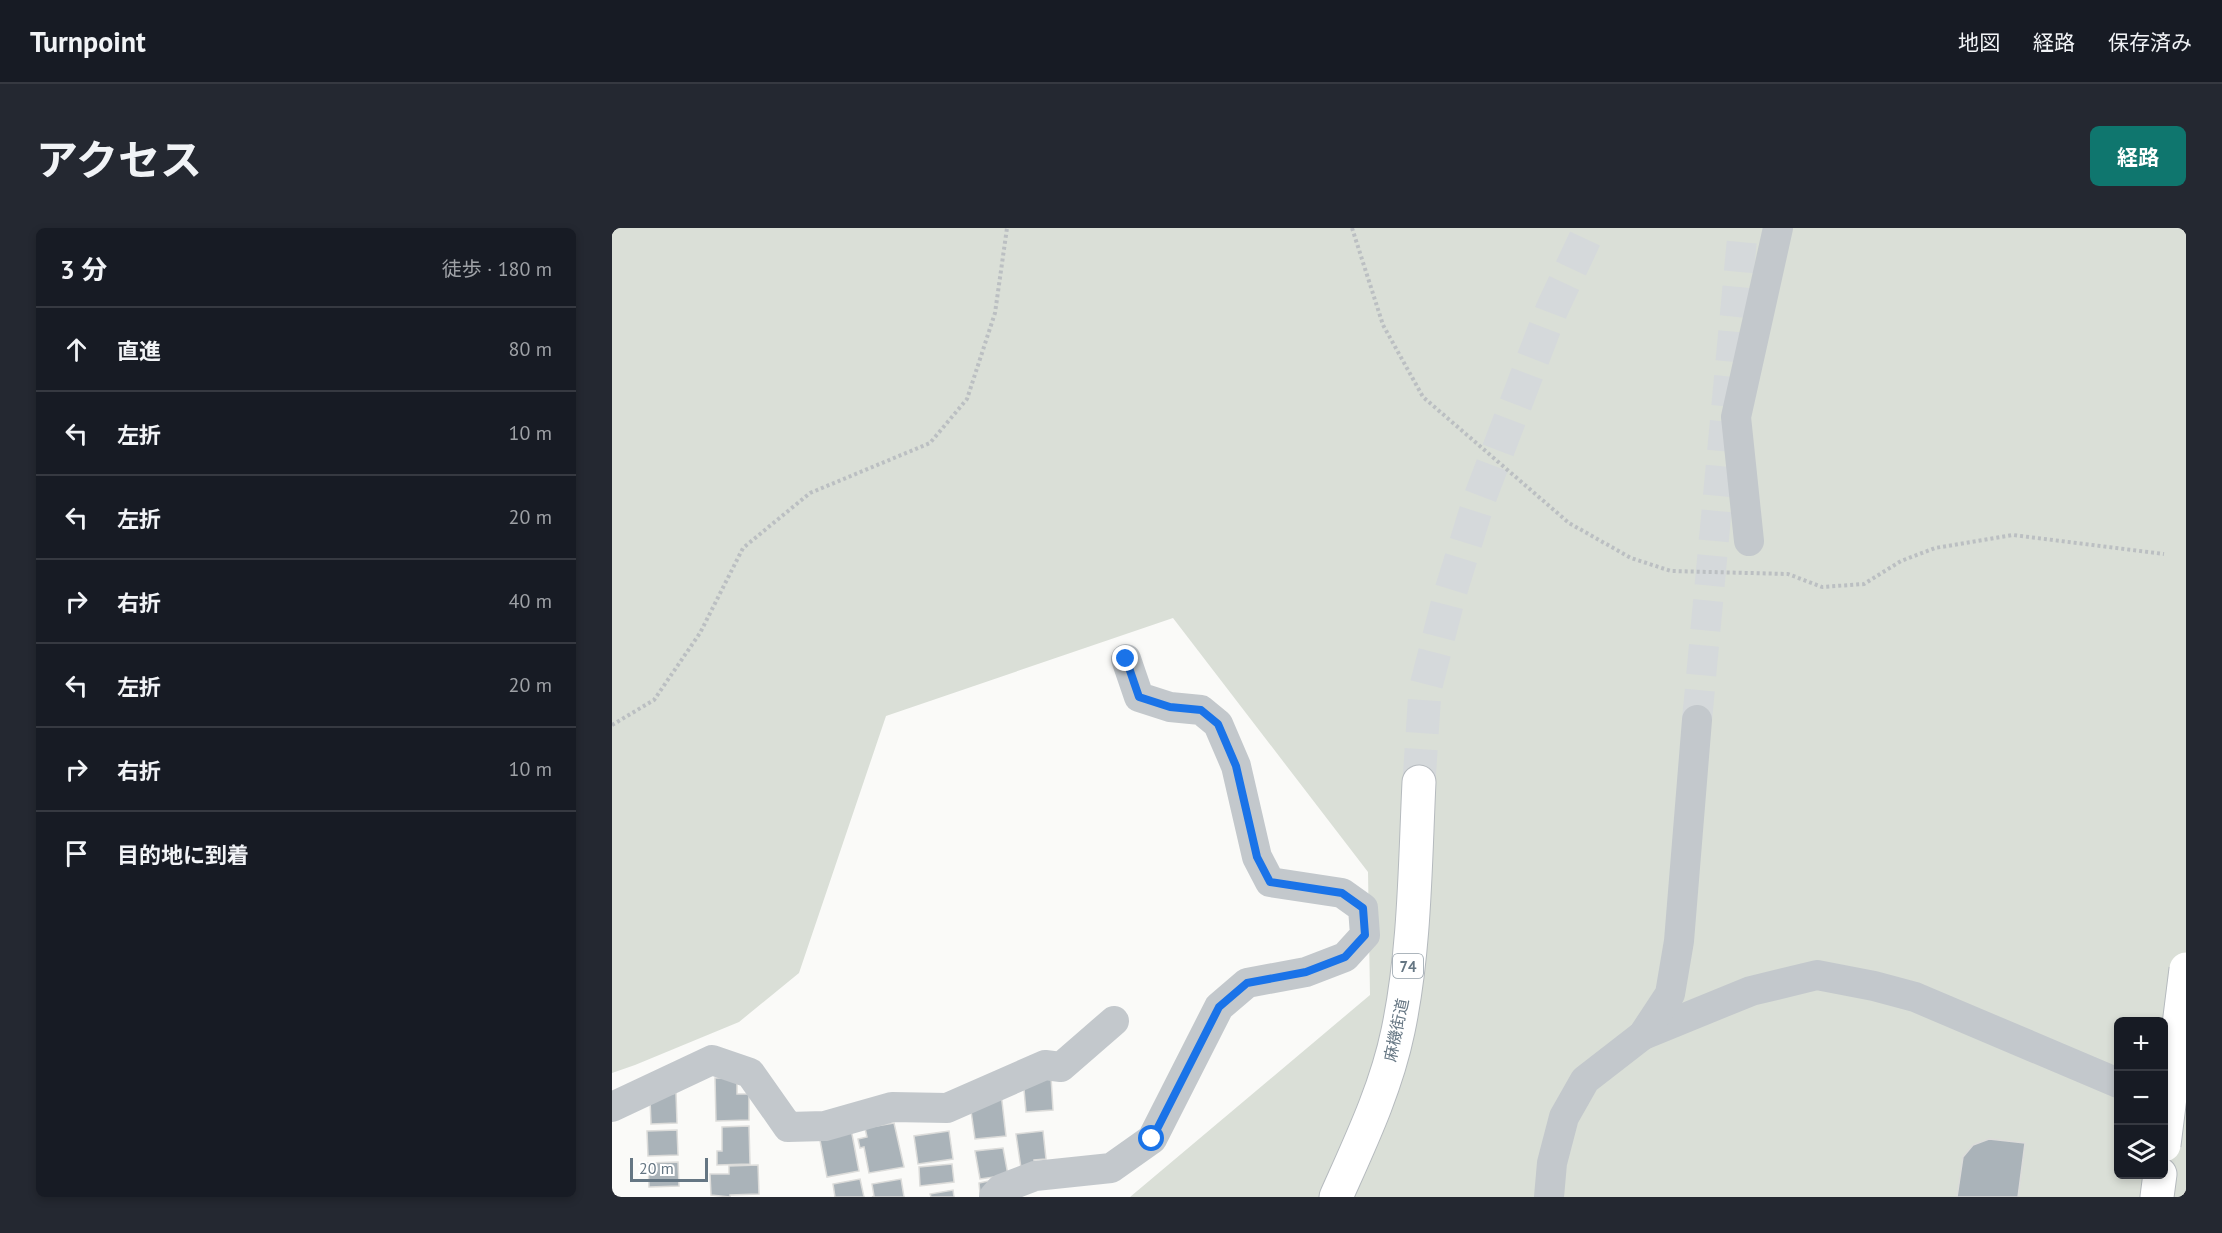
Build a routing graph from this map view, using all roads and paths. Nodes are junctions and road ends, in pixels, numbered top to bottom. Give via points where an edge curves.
1 (1007, 228) edge
2 (1352, 228) edge
3 (1778, 228) edge
4 (1749, 541) dead end
5 (2164, 554) dead end
6 (1126, 659) dead end
7 (1697, 720) tunnel mouth
8 (612, 725) edge
9 (1419, 782) tunnel mouth
10 (2186, 969) edge
11 (1114, 1021) dead end
12 (1643, 1035) junction
13 (2114, 1081) edge
14 (2168, 1104) edge
15 (612, 1107) edge
16 (2186, 1112) edge
17 (2166, 1125) edge
18 (2159, 1179) edge
19 (994, 1197) edge
20 (1336, 1197) edge
21 (1549, 1197) edge
22 (2157, 1197) edge

1 - 8 path via 995,313 968,399 930,443 810,493 743,548 700,633 654,700
2 - 5 path via 1383,325 1423,397 1569,523 1631,558 1671,572 1788,574 1822,587 1864,584 1901,561 1935,548 2013,535
3 - 4 street via 1736,417
6 - 19 street via 1139,697 1170,707 1201,710 1218,724 1236,766 1257,857 1270,882 1342,893 1363,908 1365,935 1345,957 1306,972 1247,983 1219,1007 1152,1139 1112,1168 1035,1176 1001,1189
7 - 12 street via 1674,972 1670,994
9 - 20 main road, 麻機街道 / 74 via 1408,968 1400,1021 1382,1087
10 - 17 main road, bridge
11 - 15 street via 1061,1067 1045,1065 947,1108 892,1107 825,1126 788,1127 750,1073 712,1060
12 - 13 street via 1751,991 1817,975 1915,997
12 - 21 street via 1586,1080 1564,1117 1552,1163
14 - 16 street
18 - 22 main road

